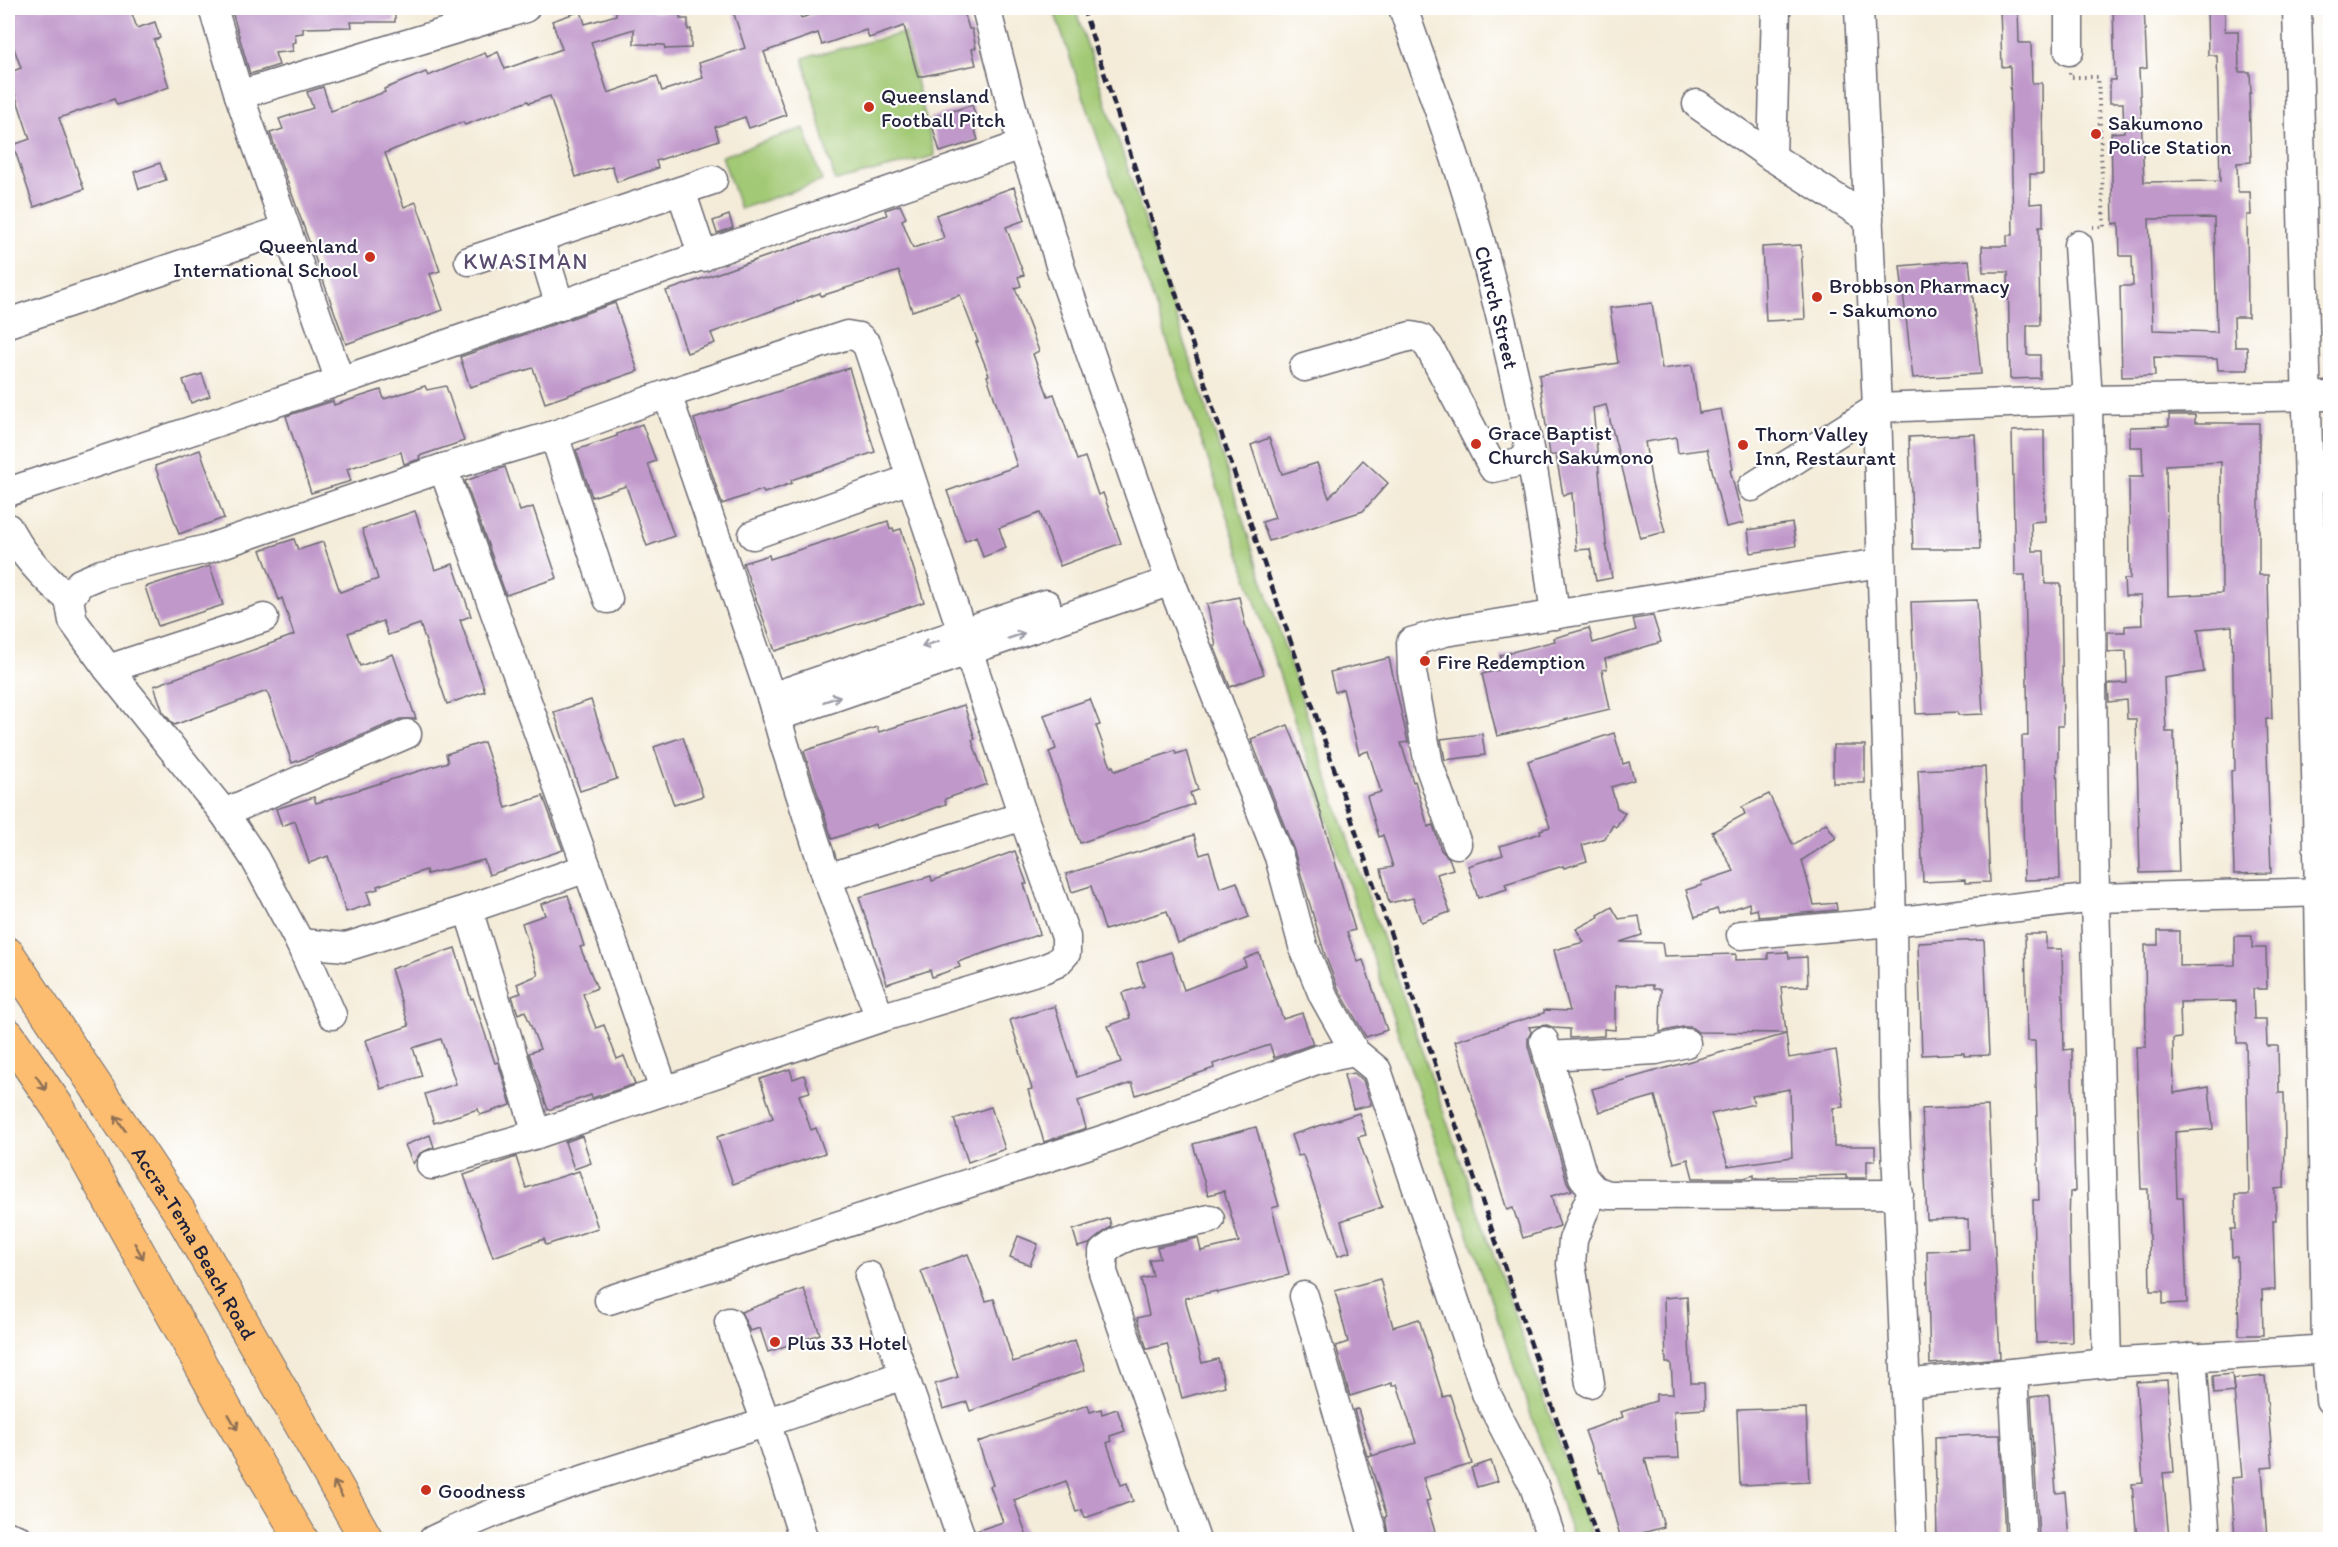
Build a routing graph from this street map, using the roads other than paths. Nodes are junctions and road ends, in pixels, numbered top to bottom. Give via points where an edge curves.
1 (213, 8) edge
2 (525, 8) edge
3 (986, 8) edge
4 (1403, 8) edge
5 (1776, 8) edge
6 (1859, 8) edge
7 (2069, 8) edge
8 (2297, 8) edge
9 (2069, 51) road end
10 (239, 95) junction
11 (1697, 104) dead end
12 (1022, 145) junction
13 (1772, 157) junction
14 (713, 180) dead end
15 (681, 190) junction
16 (1869, 219) junction
17 (286, 229) junction
18 (539, 238) junction
19 (2078, 245) road end
20 (703, 256) junction
21 (469, 261) dead end
22 (560, 306) junction
23 (8, 323) edge
24 (1304, 367) dead end
25 (340, 381) junction
26 (667, 394) junction
27 (2318, 397) edge
28 (2088, 400) junction
29 (1877, 408) junction
30 (554, 435) junction
31 (1532, 459) junction
32 (443, 468) junction
33 (910, 479) junction
34 (1752, 487) dead end
35 (8, 492) edge
36 (8, 528) edge
37 (753, 535) dead end
38 (1880, 563) junction
39 (1168, 572) junction
40 (69, 599) junction
41 (608, 599) dead end
42 (1555, 615) junction
43 (264, 618) dead end
44 (966, 642) junction
45 (108, 669) junction
46 (774, 707) junction
47 (407, 734) dead end
48 (224, 813) junction
49 (1023, 816) junction
50 (1457, 844) dead end
51 (587, 868) junction
52 (827, 878) junction
53 (2325, 892) edge
54 (2094, 898) junction
55 (468, 909) junction
56 (1892, 921) junction
57 (1741, 935) dead end
58 (300, 943) junction
59 (8, 954) edge
60 (332, 1015) dead end
61 (880, 1018) junction
62 (8, 1035) edge
63 (1686, 1043) dead end
64 (1355, 1052) junction
65 (664, 1090) junction
66 (537, 1134) junction
67 (431, 1165) dead end
68 (1594, 1190) junction
69 (1899, 1194) junction
70 (1210, 1219) dead end
71 (868, 1276) dead end
72 (1304, 1296) dead end
73 (609, 1300) dead end
74 (729, 1322) dead end
75 (2328, 1349) edge
76 (2192, 1358) junction
77 (2107, 1363) junction
78 (2013, 1373) junction
79 (903, 1375) junction
80 (1590, 1383) dead end
81 (1905, 1384) junction
82 (2331, 1400) edge
83 (766, 1422) junction
84 (8, 1536) edge
85 (20, 1539) edge
86 (302, 1539) edge
87 (367, 1539) edge
88 (433, 1539) edge
89 (804, 1539) edge
90 (962, 1539) edge
91 (1196, 1539) edge
92 (1372, 1539) edge
93 (1552, 1539) edge
94 (1912, 1539) edge
95 (2022, 1539) edge
96 (2206, 1539) edge

1 - 10 street
2 - 10 street
3 - 12 street
4 - 31 street, Church Street via 1470,204 1501,318
5 - 13 street
6 - 16 street
7 - 9 street
8 - 27 street
10 - 17 street
11 - 13 street
12 - 20 street
12 - 39 street
13 - 16 street
14 - 15 street
15 - 18 street
15 - 20 street
16 - 29 street
17 - 23 street
17 - 25 street
18 - 21 street
18 - 22 street
19 - 28 street
20 - 22 street
22 - 25 street
24 - 31 street via 1411,336 1422,338 1493,468
25 - 35 street
26 - 30 street
26 - 33 street via 847,335 859,337 867,345
26 - 46 street
27 - 28 street
27 - 53 street
28 - 29 street
28 - 54 street
29 - 34 street
29 - 38 street
30 - 32 street
30 - 41 street
31 - 42 street, Church Street
32 - 40 street via 207,549 101,574 80,583
32 - 51 street
33 - 37 street
33 - 44 street
36 - 40 street via 30,560
38 - 42 street
38 - 56 street
39 - 44 street
39 - 64 street via 1279,857 1303,946 1323,995
40 - 45 street via 73,621
42 - 50 street via 1445,632 1411,642 1412,672 1429,765
43 - 45 street
44 - 46 street
44 - 49 street
45 - 48 street
46 - 52 street
47 - 48 street
48 - 58 street via 275,892
49 - 52 street
49 - 61 street via 1066,937 1066,953 1057,963 1043,969
51 - 55 street
51 - 65 street
52 - 61 street
53 - 54 street
53 - 75 street
54 - 56 street
54 - 77 street
55 - 58 street via 346,947
55 - 66 street
56 - 57 street
56 - 69 street
58 - 60 street
87 -> 59 main road, Accra-Tema Beach Road via 179,1211
61 - 65 street
62 -> 86 main road via 59,1109
63 - 68 street via 1656,1050 1546,1049 1583,1176
64 - 73 street via 1319,1059 1111,1137
64 - 93 street via 1377,1070 1485,1393 1534,1486
65 - 66 street
66 - 67 street
68 - 69 street via 1608,1195
68 - 80 street via 1573,1240 1571,1264
69 - 81 street
70 - 91 street via 1132,1235 1103,1252 1103,1272
71 - 79 street
72 - 92 street
74 - 83 street
75 - 76 street
75 - 82 street
76 - 77 street
76 - 96 street
77 - 78 street
78 - 81 street
78 - 95 street
79 - 83 street
79 - 90 street
81 - 94 street
83 - 88 street via 580,1479 483,1515
83 - 89 street
84 - 85 street

